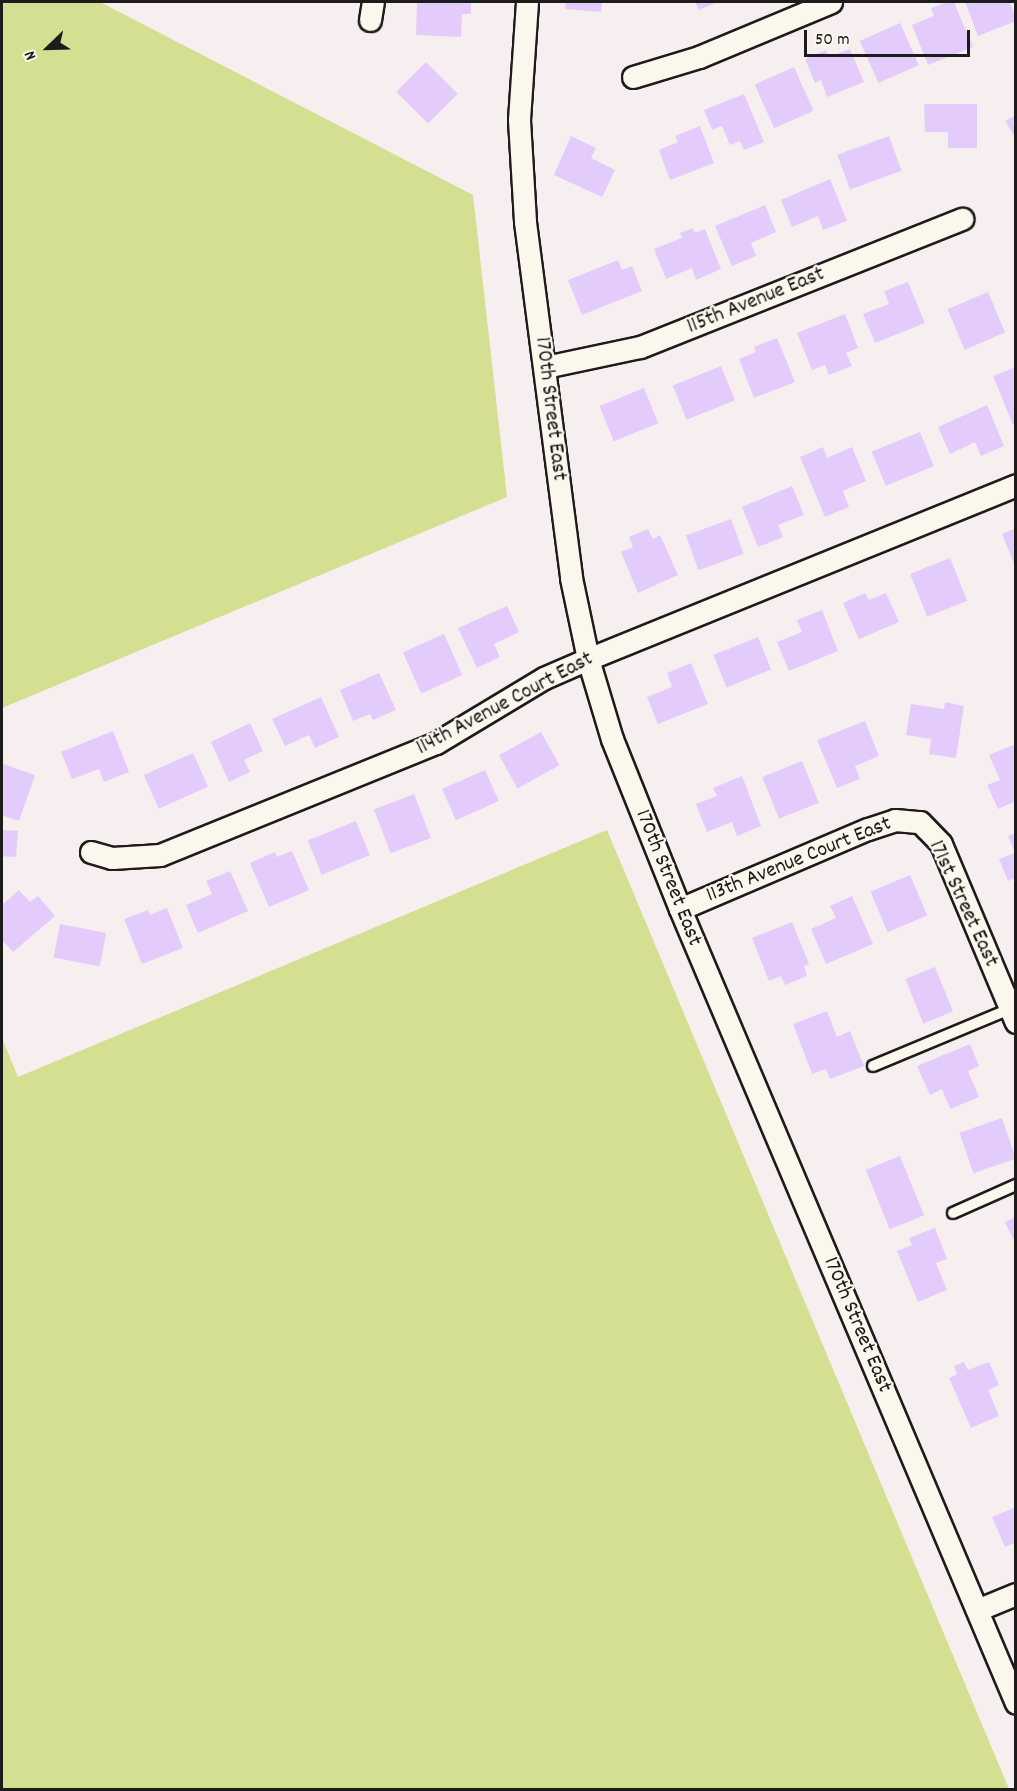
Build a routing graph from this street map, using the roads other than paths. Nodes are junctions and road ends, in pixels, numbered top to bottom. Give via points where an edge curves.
1 (527, 2) edge
2 (831, 2) edge
3 (633, 77) dead end
4 (962, 219) dead end
5 (545, 367) junction
6 (1016, 485) edge
7 (588, 658) junction
8 (920, 822) joint
9 (91, 852) dead end
10 (680, 909) junction
11 (1013, 1015) edge
12 (873, 1066) dead end
13 (1016, 1185) edge
14 (952, 1213) dead end
15 (1016, 1594) edge
16 (977, 1610) junction
17 (1016, 1703) edge

1 - 5 street, 170th Street East via 519,120 525,222
2 - 3 street via 699,57
4 - 5 street, 115th Avenue East via 640,347
5 - 7 street, 170th Street East via 571,578
6 - 7 street, 114th Avenue Court East
7 - 9 street, 114th Avenue Court East via 544,678 436,743 160,855 112,858
7 - 10 street, 170th Street East via 612,739
8 - 10 street, 113th Avenue Court East via 895,820 868,829
8 - 11 street, 171st Street East via 941,844
10 - 16 street, 170th Street East
11 - 12 lane
13 - 14 lane
15 - 16 street
16 - 17 street, 170th Street East

